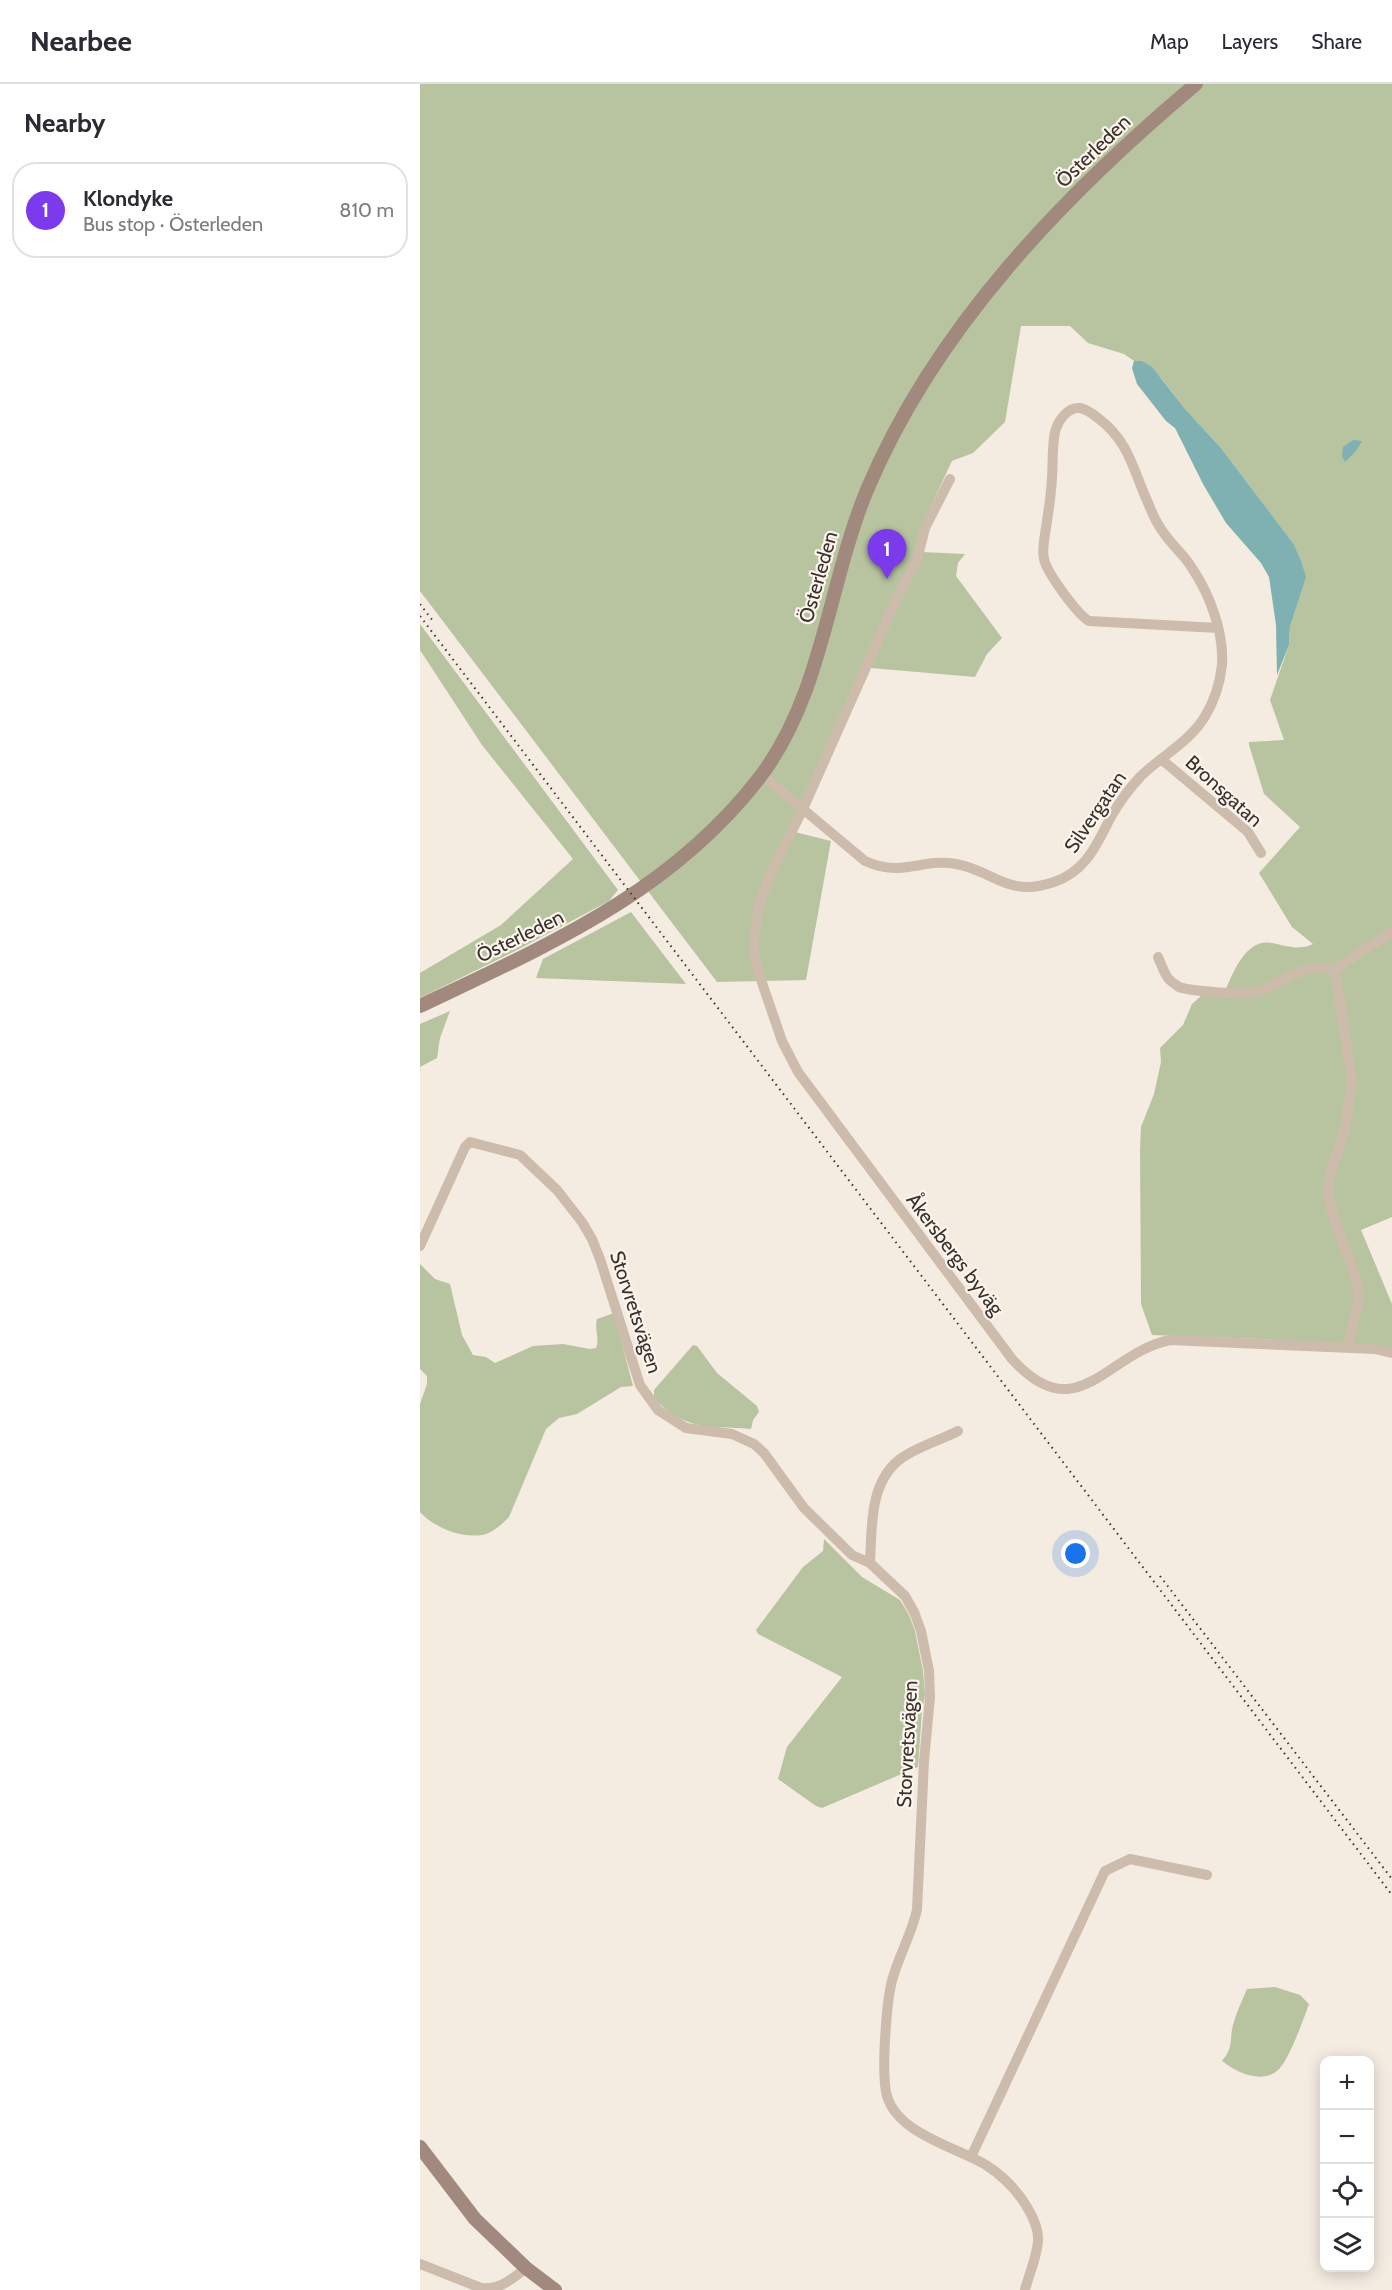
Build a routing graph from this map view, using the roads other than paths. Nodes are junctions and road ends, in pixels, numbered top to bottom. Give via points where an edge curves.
1 (1196, 84) edge
2 (950, 480) dead end
3 (1218, 627) junction
4 (1161, 759) junction
5 (762, 774) junction
6 (802, 809) junction
7 (1261, 853) dead end
8 (1392, 932) edge
9 (1158, 957) dead end
10 (1335, 970) junction
11 (420, 1006) edge
12 (420, 1246) edge
13 (1348, 1348) junction
14 (1392, 1353) edge
15 (958, 1431) dead end
16 (870, 1563) junction
17 (1207, 1875) dead end
18 (420, 2147) edge
19 (970, 2157) junction
20 (420, 2264) edge
21 (526, 2268) junction
22 (555, 2290) edge
23 (1025, 2290) edge

1 - 5 street, Österleden via 1100,169 1063,208 966,319 924,381 901,418 868,489 851,532 808,682 784,739
2 - 6 street, Åkersbergs byväg via 925,528 917,560
3 - 3 street, Silvergatan via 1202,585 1159,525 1121,441 1106,424 1086,411 1080,408 1067,412 1055,433 1043,550 1048,568 1077,611 1097,622
3 - 4 street, Silvergatan via 1222,665 1217,692 1194,730
4 - 6 street, Silvergatan via 1125,794 1084,863 1061,880 1035,886 1009,886 955,864 893,870 879,867 865,861
4 - 7 street, Bronsgatan via 1248,832
5 - 6 street, Silvergatan
5 - 11 street, Österleden via 723,821 643,889 572,933
6 - 13 street, Åkersbergs byväg via 769,877 759,905 754,938 758,971 782,1041 809,1089 1025,1372 1045,1386 1078,1387 1103,1376 1147,1347 1170,1340
8 - 10 street
9 - 10 street via 1168,979 1180,987 1242,994 1258,991 1309,967
10 - 13 street via 1352,1081 1345,1129 1328,1193 1359,1296
12 - 16 street, Storvretsvägen via 470,1142 520,1155 557,1190 592,1239 648,1399 686,1428 732,1434 754,1444 804,1508 852,1555
13 - 14 street, Åkersbergs byväg
15 - 16 street via 900,1459 883,1476 872,1517
16 - 19 street, Storvretsvägen via 905,1596 914,1612 929,1671 930,1697 917,1910 889,1993 888,2098 903,2120 917,2131
17 - 19 street via 1130,1859 1105,1872
18 - 21 street via 475,2219
19 - 23 street, Storvretsvägen via 1000,2175 1034,2219 1038,2240
20 - 21 street via 492,2289 506,2284
21 - 22 street

